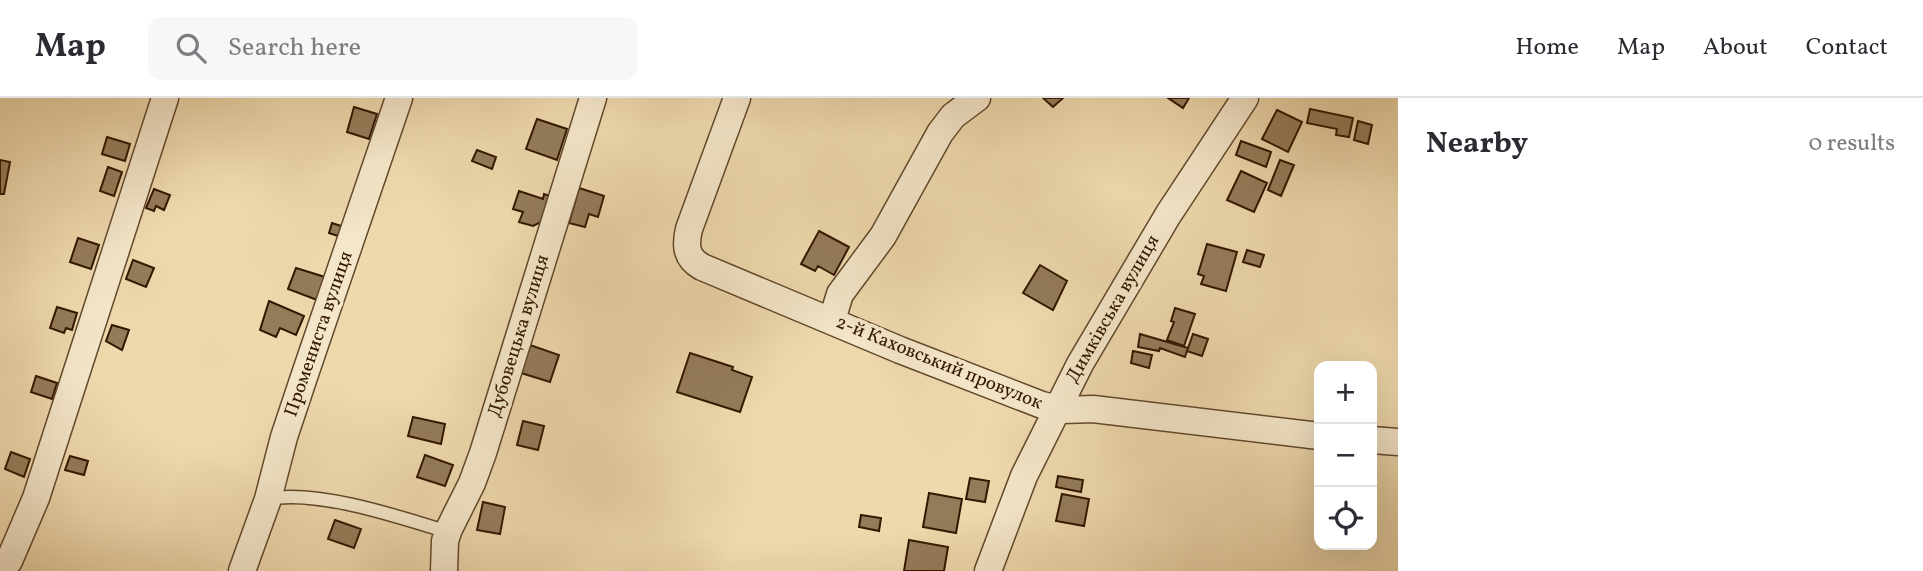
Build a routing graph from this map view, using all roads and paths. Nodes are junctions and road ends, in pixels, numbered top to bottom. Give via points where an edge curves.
1 (165, 98) edge
2 (399, 98) edge
3 (593, 98) edge
4 (737, 98) edge
5 (977, 98) edge
6 (1245, 98) edge
7 (832, 320) junction
8 (1056, 409) junction
9 (1314, 435) edge
10 (1377, 440) edge
11 (1398, 442) edge
12 (268, 499) junction
13 (448, 532) junction
14 (9, 561) edge
15 (242, 571) edge
16 (444, 571) edge
17 (988, 571) edge

1 - 14 street via 36,498
2 - 12 street, Промениста вулиця via 294,408
3 - 13 street, Дубовецька вулиця via 483,453
4 - 7 street, 2-й Каховський провулок via 689,229 690,257 746,287
5 - 7 street via 940,133 877,244 840,294
6 - 8 street, Димківська вулиця via 1168,215
7 - 8 street, 2-й Каховський провулок
8 - 9 street, 2-й Каховський провулок via 1093,409
8 - 17 street, Димківська вулиця via 1024,476
10 - 11 street
12 - 13 lane via 297,496 336,503
12 - 15 street, Промениста вулиця
13 - 16 street, Дубовецька вулиця

